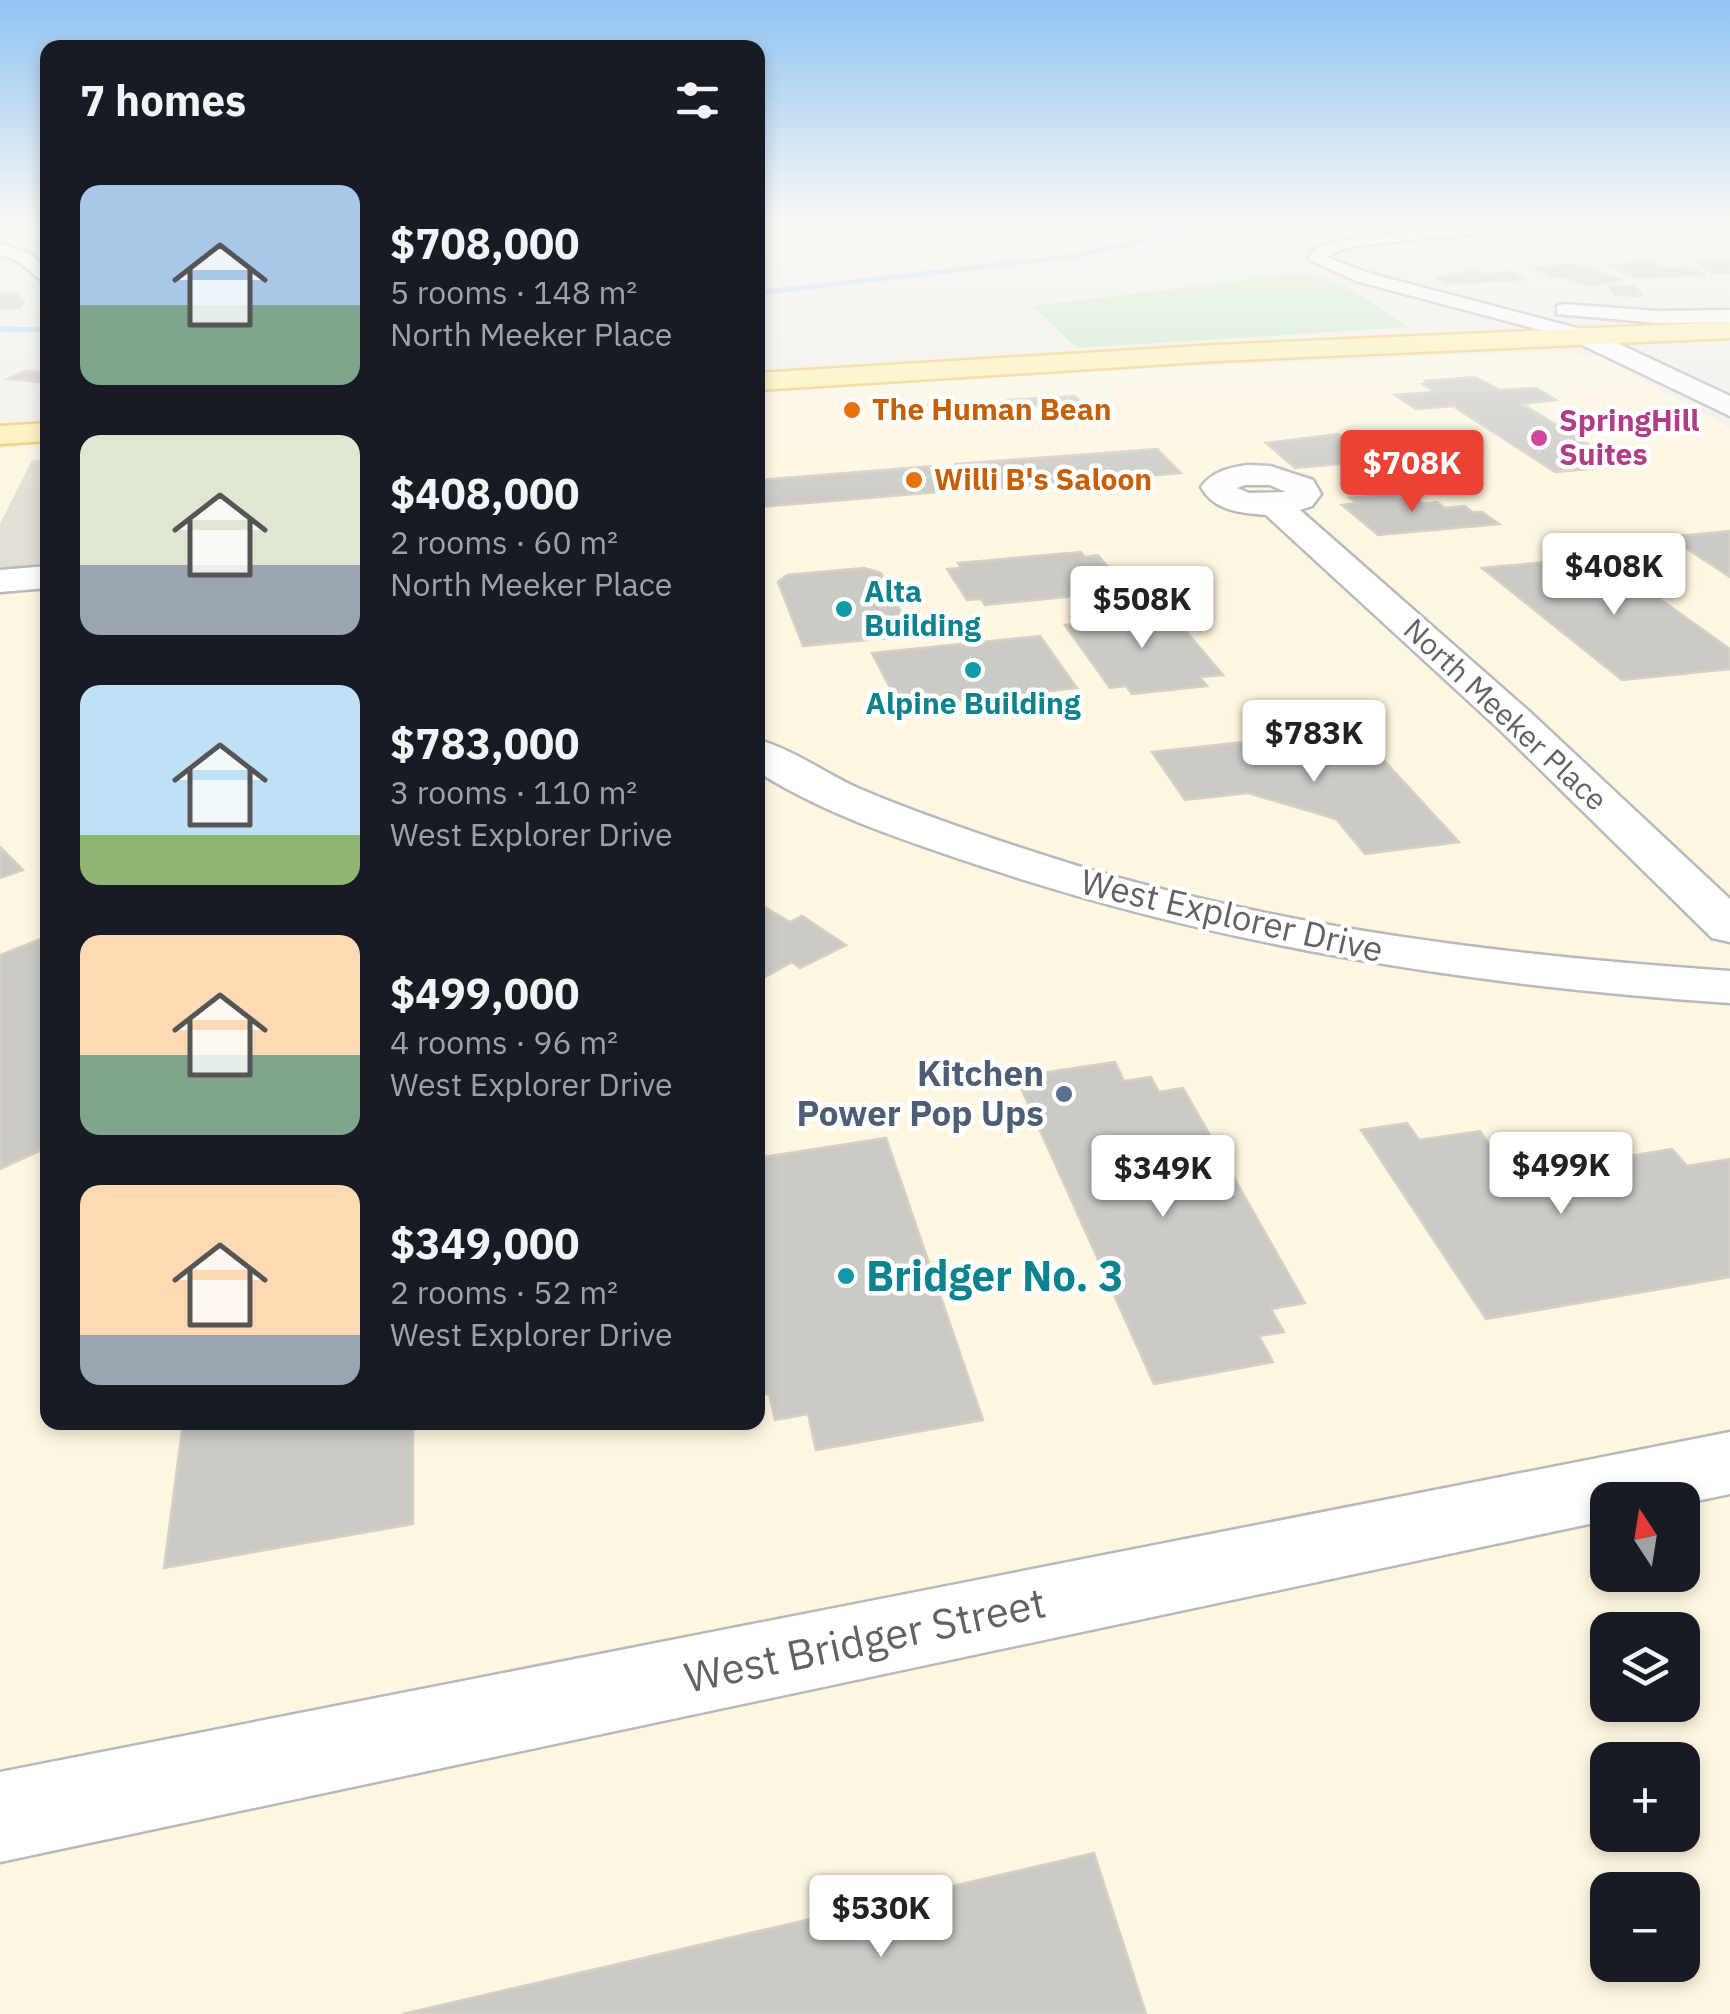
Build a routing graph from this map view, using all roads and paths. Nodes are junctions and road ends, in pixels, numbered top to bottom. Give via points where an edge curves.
1 (1489, 320) edge
2 (1524, 320) edge
3 (1730, 330) edge
4 (1585, 336) junction
5 (1442, 342) junction
6 (765, 382) edge
7 (1730, 408) edge
8 (40, 432) edge
9 (0, 435) edge
10 (1276, 506) dead end
11 (40, 577) edge
12 (0, 581) edge
13 (765, 756) edge
14 (765, 791) edge
15 (1730, 927) edge
16 (1730, 987) edge
17 (1730, 1020) edge
18 (1730, 1463) edge
19 (0, 1817) edge

1 - 5 main road
2 - 4 street
3 - 4 main road
4 - 5 main road
4 - 7 street
5 - 6 main road
8 - 9 main road
10 - 15 street, North Meeker Place
11 - 12 street
13 - 16 street, West Explorer Drive via 808,782 920,829 1047,874 1244,925 1567,977
14 - 17 street, West Explorer Drive via 927,864 1230,958 1434,996
18 - 19 street, West Bridger Street

